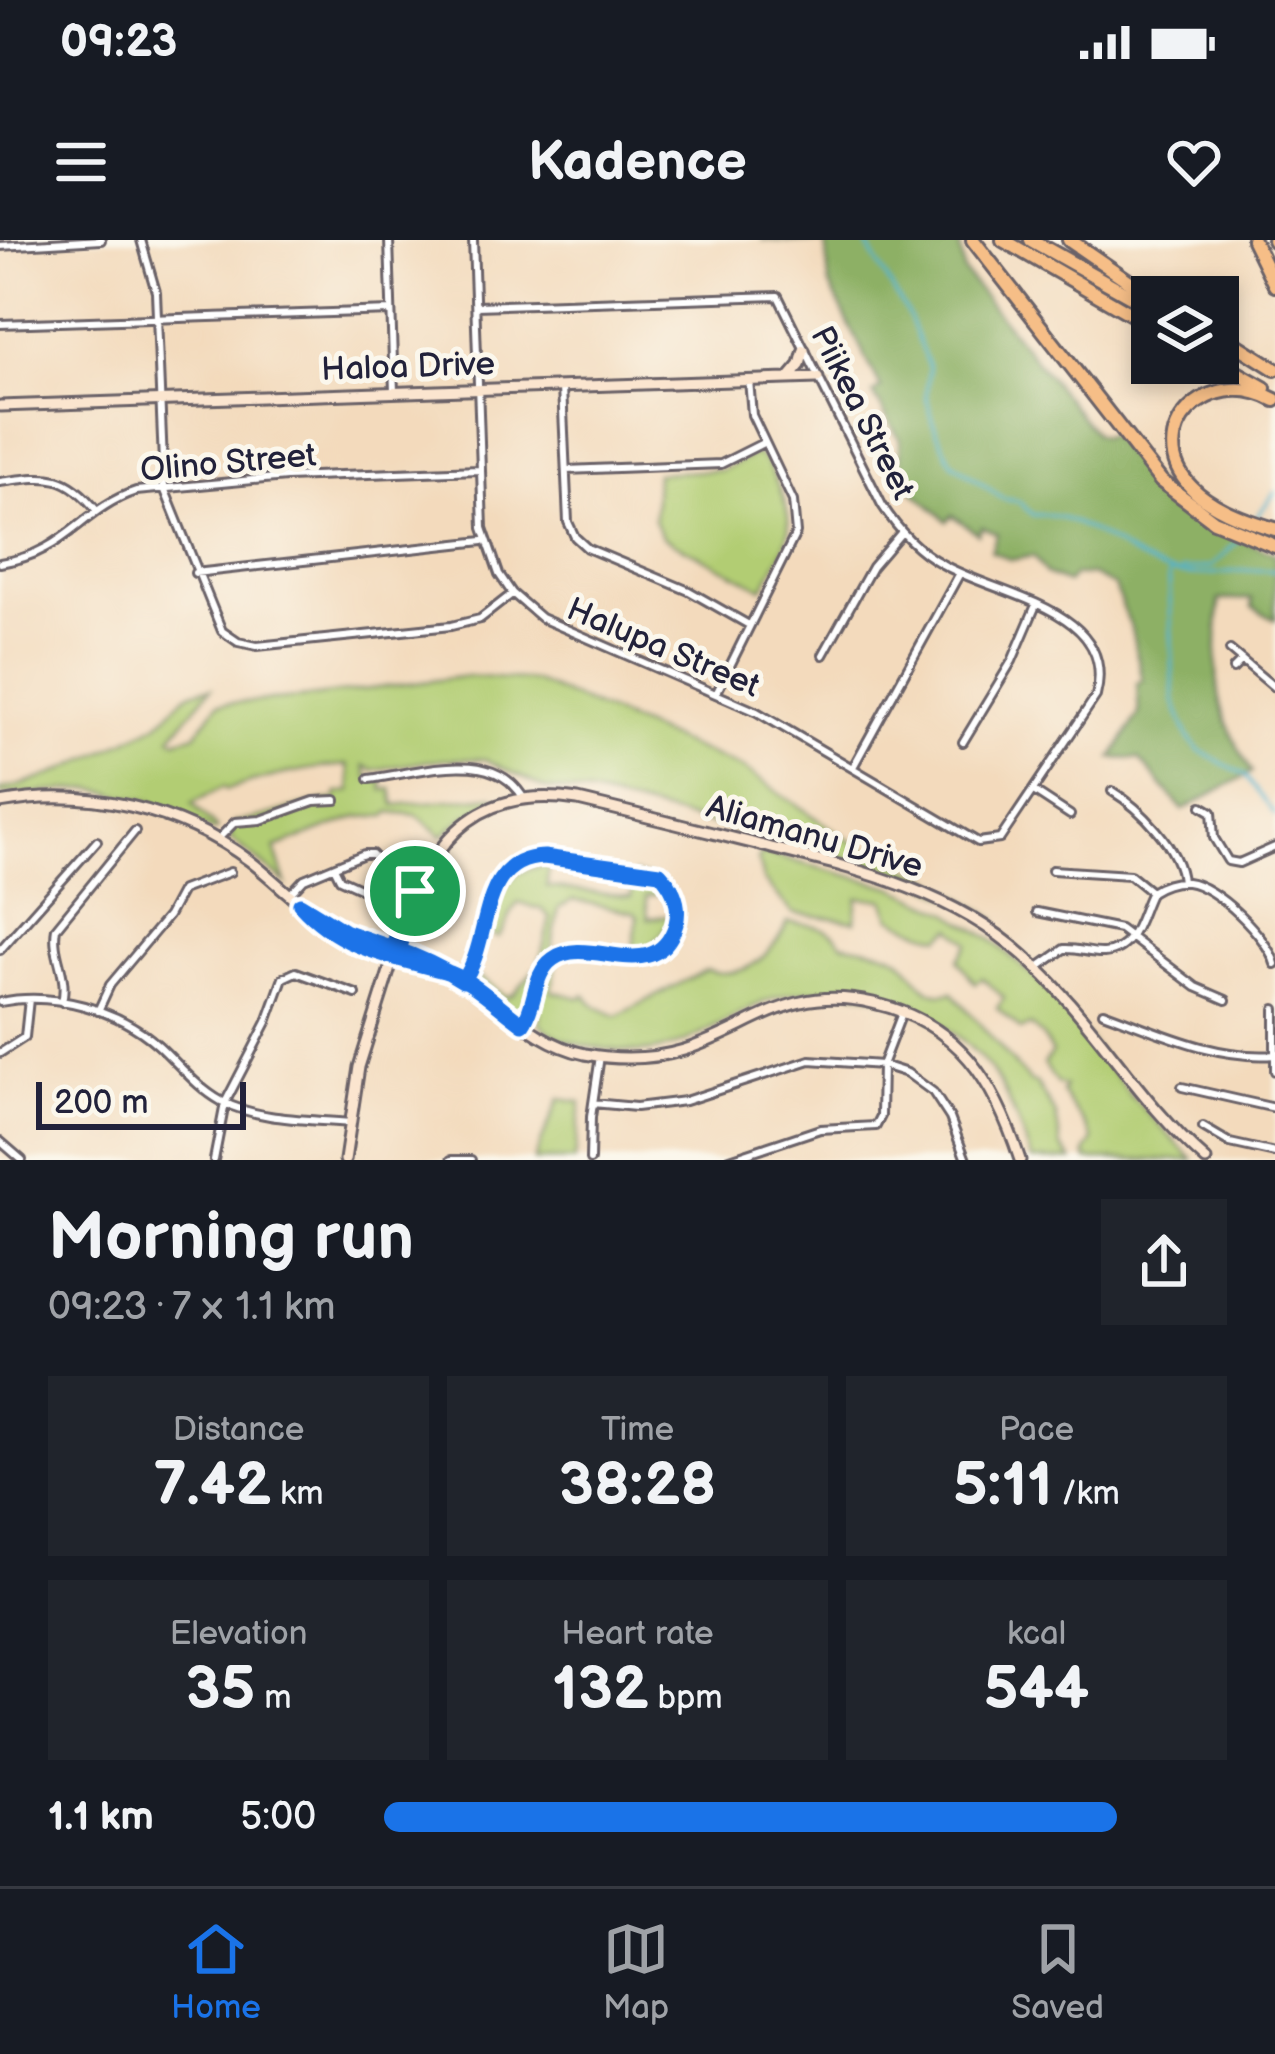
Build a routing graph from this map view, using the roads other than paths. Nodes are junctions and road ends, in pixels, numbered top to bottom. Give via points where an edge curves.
1 (100, 240) edge
2 (141, 240) edge
3 (389, 240) edge
4 (473, 240) edge
5 (973, 240) edge
6 (1003, 240) edge
7 (1031, 240) edge
8 (1069, 240) edge
9 (1252, 240) edge
10 (0, 246) edge
11 (1131, 283) edge
12 (1275, 285) edge
13 (1131, 296) edge
14 (476, 306) junction
15 (391, 311) junction
16 (1131, 314) edge
17 (157, 318) junction
18 (0, 324) edge
19 (1239, 347) edge
20 (804, 350) junction
21 (1239, 353) edge
22 (1275, 370) edge
23 (1239, 375) edge
24 (818, 378) junction
25 (788, 379) junction
26 (749, 380) junction
27 (562, 387) junction
28 (478, 389) junction
29 (394, 392) junction
30 (1275, 397) edge
31 (160, 400) junction
32 (0, 406) edge
33 (763, 443) junction
34 (480, 470) junction
35 (566, 470) junction
36 (0, 482) edge
37 (164, 488) junction
38 (98, 512) junction
39 (1237, 524) junction
40 (1272, 529) edge
41 (901, 532) junction
42 (485, 541) junction
43 (1275, 546) edge
44 (0, 563) edge
45 (195, 573) junction
46 (960, 573) junction
47 (512, 593) junction
48 (1036, 605) junction
49 (748, 626) junction
50 (1231, 650) dead end
51 (824, 655) dead end
52 (1242, 660) junction
53 (1233, 669) dead end
54 (1275, 688) edge
55 (716, 694) junction
56 (963, 742) dead end
57 (853, 766) junction
58 (382, 777) junction
59 (369, 779) dead end
60 (383, 790) dead end
61 (1112, 791) dead end
62 (1035, 792) junction
63 (524, 799) junction
64 (337, 800) dead end
65 (0, 803) edge
66 (1202, 806) dead end
67 (1070, 815) dead end
68 (135, 831) dead end
69 (217, 840) junction
70 (98, 841) dead end
71 (1275, 847) edge
72 (1063, 858) dead end
73 (334, 867) junction
74 (230, 872) dead end
75 (1182, 882) junction
76 (1151, 892) junction
77 (289, 895) junction
78 (1043, 927) dead end
79 (1130, 937) junction
80 (0, 950) edge
81 (395, 954) junction
82 (1275, 964) edge
83 (1037, 968) junction
84 (463, 981) junction
85 (356, 994) dead end
86 (28, 999) junction
87 (1226, 1000) dead end
88 (0, 1002) edge
89 (62, 1002) junction
90 (1275, 1009) edge
91 (98, 1011) junction
92 (902, 1012) junction
93 (1103, 1012) dead end
94 (1120, 1019) junction
95 (523, 1024) junction
96 (1114, 1029) dead end
97 (0, 1052) edge
98 (1274, 1055) edge
99 (600, 1056) junction
100 (882, 1065) junction
101 (1275, 1071) edge
102 (1194, 1077) dead end
103 (225, 1103) junction
104 (593, 1103) junction
105 (1275, 1108) edge
106 (1218, 1122) dead end
107 (350, 1123) junction
108 (0, 1141) edge
109 (1275, 1153) edge
110 (22, 1160) edge
111 (214, 1160) edge
112 (345, 1160) edge
113 (451, 1160) edge
114 (471, 1160) edge
115 (590, 1160) edge
116 (728, 1160) edge
117 (966, 1160) edge
118 (1020, 1160) edge
119 (1206, 1160) edge

1 - 10 street
2 - 17 street
3 - 15 street
4 - 14 street, Halupa Street
5 - 39 highway via 1147,466 1188,504
6 - 16 highway
7 - 13 highway
8 - 11 highway
9 - 12 highway
14 - 20 street, Piikea Street via 778,296
14 - 28 street, Halupa Street
15 - 17 street
15 - 29 street
17 - 18 street
17 - 31 street
19 - 22 highway
20 - 24 street, Piikea Street
20 - 25 street
21 - 22 highway
23 - 30 highway
24 - 25 street, Haloa Drive
24 - 41 street, Piikea Street
25 - 26 street, Haloa Drive
26 - 27 street, Haloa Drive
26 - 33 street
27 - 28 street, Haloa Drive
27 - 35 street
28 - 29 street, Haloa Drive
28 - 34 street, Halupa Street
29 - 31 street, Haloa Drive
30 - 39 highway via 1215,391 1191,407 1178,430 1177,464 1187,483
31 - 32 street, Haloa Drive
31 - 37 street
33 - 35 street via 721,464
33 - 49 street via 793,501 796,533
34 - 37 street, Olino Street
34 - 42 street, Halupa Street
35 - 49 street via 568,522 580,543
36 - 38 street via 63,480
37 - 38 street, Olino Street via 130,493
37 - 45 street
38 - 44 street, Olino Street via 43,552
39 - 40 highway
39 - 43 highway
41 - 46 street, Piikea Street
41 - 51 street via 872,567
42 - 45 street
42 - 47 street, Halupa Street
45 - 47 street via 218,627 251,646 464,624
46 - 48 street, Piikea Street
46 - 57 street
47 - 55 street, Halupa Street via 558,628
48 - 56 street
48 - 62 street, Piikea Street via 1084,633 1100,674 1092,703
49 - 55 street
50 - 52 street
52 - 53 street
52 - 54 street
55 - 57 street, Halupa Street
57 - 62 street, Halupa Street via 983,844 1003,837
58 - 59 street
58 - 60 street
58 - 63 street via 480,766 504,774
61 - 75 street via 1178,859
62 - 67 street
63 - 81 street, Aliamanu Drive via 484,812 434,853
63 - 83 street, Aliamanu Drive via 578,800 894,880 970,917
64 - 69 street via 236,822
65 - 69 street via 109,801
66 - 71 street via 1228,861
68 - 89 street via 56,928
69 - 77 street
70 - 80 street
72 - 76 street via 1057,870 1130,875
73 - 73 street via 362,889 378,861 367,853
73 - 77 street
74 - 91 street via 180,892
75 - 76 street
75 - 82 street via 1202,887 1261,934
76 - 79 street
77 - 81 street via 321,928
78 - 79 street via 1041,913
79 - 83 street via 1108,952 1058,951
79 - 87 street via 1212,1001
81 - 84 street
81 - 107 street
83 - 119 street, Aliamanu Drive
84 - 95 street
84 - 95 street via 496,885 517,863 544,857 664,878 677,913 664,944 637,957 557,956 538,978
85 - 103 street via 296,972 284,976
86 - 88 street
86 - 89 street
86 - 97 street via 25,1037
89 - 91 street
90 - 98 street
91 - 103 street via 141,1031
92 - 99 street via 848,999 804,1001 679,1052
92 - 100 street
92 - 118 street via 944,1035 982,1073
93 - 94 street
94 - 96 street
94 - 98 street via 1238,1055
95 - 99 street
98 - 101 street
99 - 104 street
100 - 104 street via 810,1060 685,1101
100 - 116 street via 876,1126 820,1129
100 - 117 street via 933,1092
102 - 105 street via 1186,1088
103 - 107 street
103 - 111 street
104 - 115 street
106 - 109 street via 1207,1130
107 - 112 street
108 - 110 street
113 - 114 street

